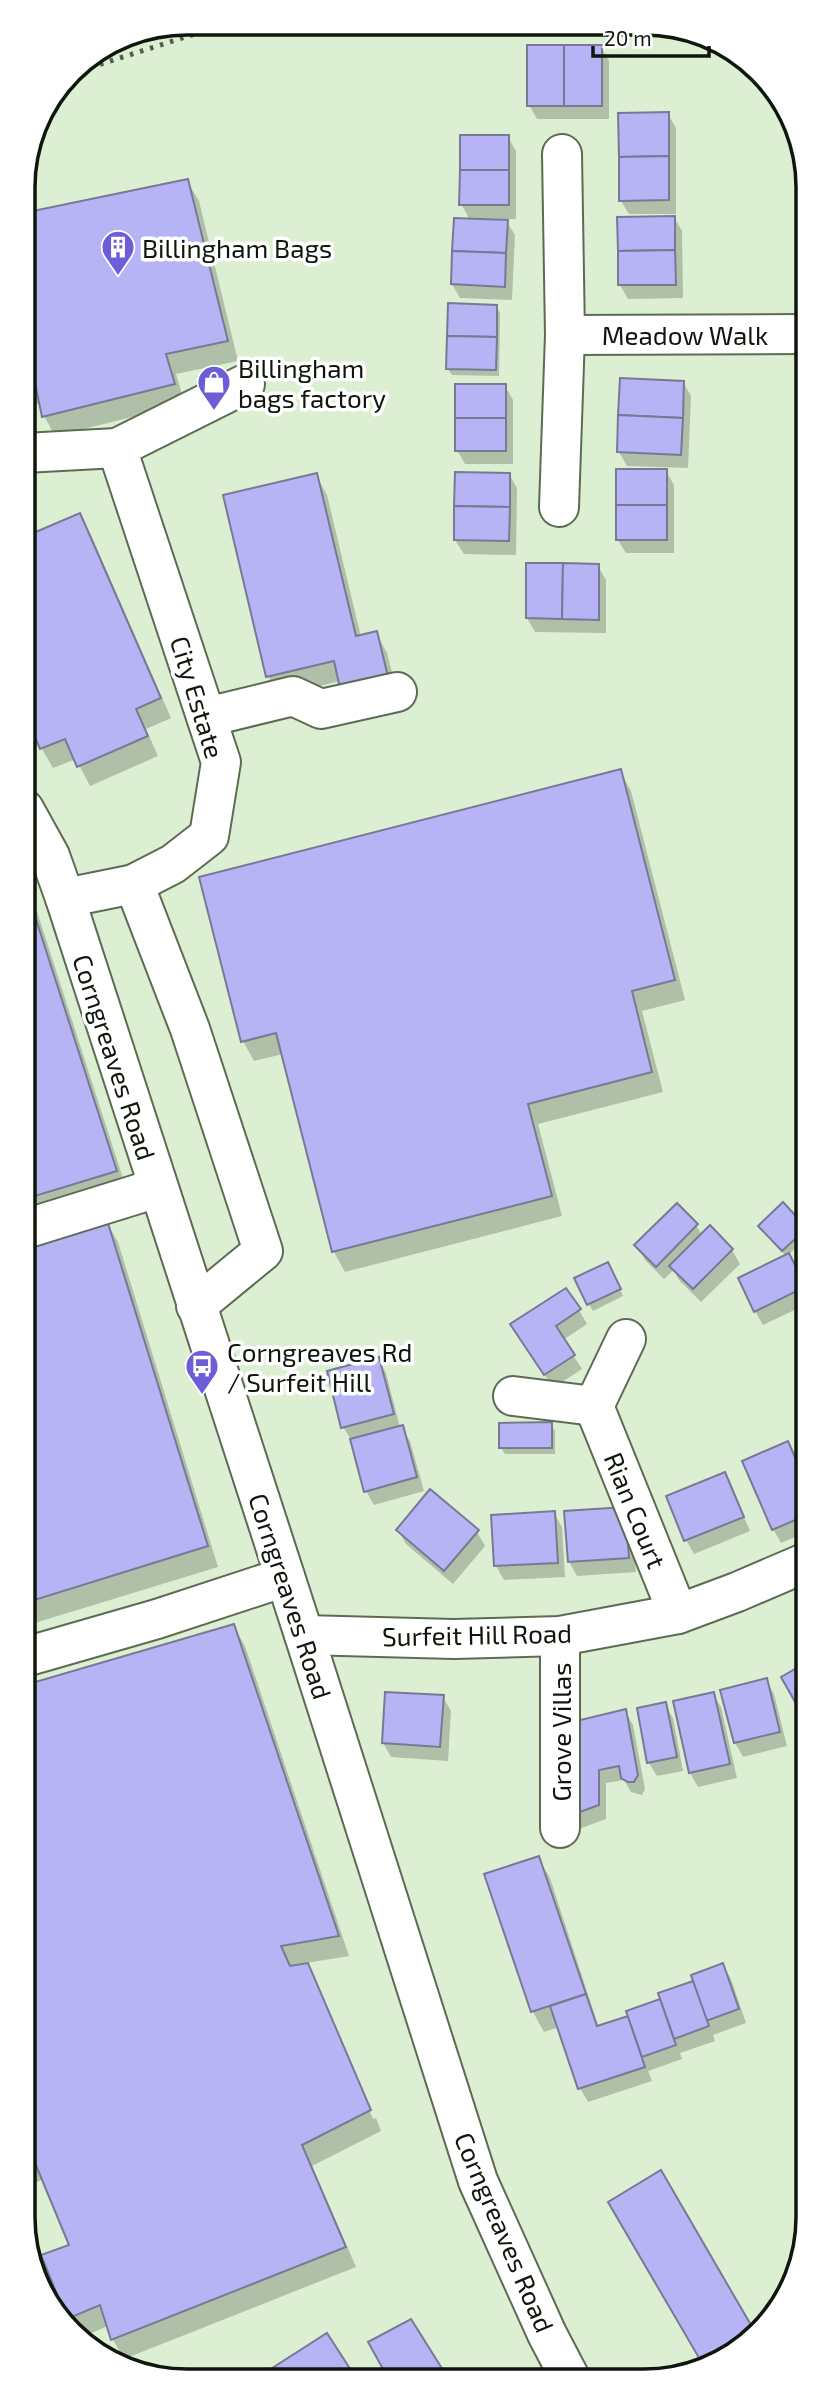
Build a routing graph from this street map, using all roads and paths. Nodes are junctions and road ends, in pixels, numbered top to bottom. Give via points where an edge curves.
1 (562, 154) dead end
2 (796, 334) edge
3 (565, 335) junction
4 (245, 384) dead end
5 (117, 448) junction
6 (35, 452) edge
7 (559, 507) dead end
8 (397, 692) dead end
9 (207, 717) junction
10 (35, 829) edge
11 (134, 884) junction
12 (65, 898) junction
13 (158, 1188) junction
14 (35, 1226) edge
15 (196, 1306) junction
16 (626, 1339) dead end
17 (513, 1396) dead end
18 (594, 1406) junction
19 (796, 1567) edge
20 (285, 1577) junction
21 (678, 1614) junction
22 (304, 1635) junction
23 (560, 1636) junction
24 (35, 1654) edge
25 (559, 1828) dead end
26 (565, 2369) edge

1 - 3 street, Meadow Walk
2 - 3 street, Meadow Walk
3 - 7 street, Meadow Walk
4 - 5 street
5 - 6 street
5 - 9 street, City Estate
8 - 9 street via 321,709 293,696
9 - 11 street, City Estate via 221,762 209,836 173,864
10 - 12 street, Corngreaves Road
11 - 12 street, City Estate
11 - 15 street via 190,1029 263,1251
12 - 13 street, Corngreaves Road
13 - 14 street
13 - 15 street, Corngreaves Road
15 - 20 street, Corngreaves Road
16 - 18 street
17 - 18 street
18 - 21 street, Rian Court
19 - 21 street, Surfeit Hill Road
20 - 22 street, Corngreaves Road
20 - 24 street
21 - 23 street, Surfeit Hill Road
22 - 23 street, Surfeit Hill Road
22 - 26 street, Corngreaves Road via 478,2181
23 - 25 street, Grove Villas

